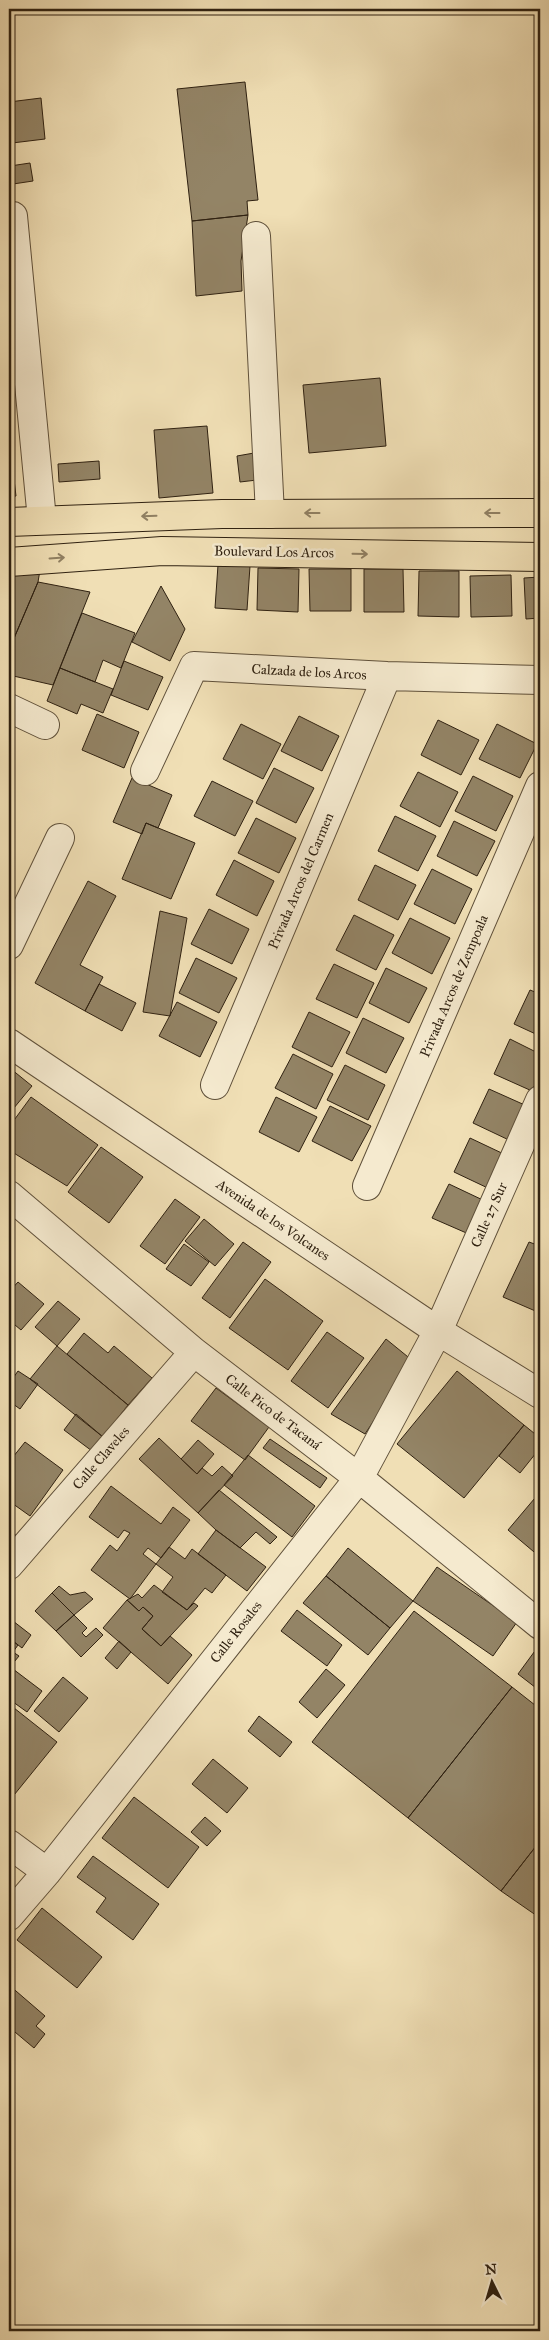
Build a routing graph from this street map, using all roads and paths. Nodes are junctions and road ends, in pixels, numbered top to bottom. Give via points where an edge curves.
1 (13, 216) dead end
2 (256, 236) dead end
3 (540, 512) edge
4 (270, 514) junction
5 (42, 520) junction
6 (9, 522) edge
7 (540, 557) edge
8 (9, 562) edge
9 (387, 676) junction
10 (540, 680) edge
11 (9, 708) edge
12 (45, 725) dead end
13 (145, 771) dead end
14 (540, 786) edge
15 (60, 838) dead end
16 (9, 945) edge
17 (9, 1043) edge
18 (215, 1085) dead end
19 (540, 1100) edge
20 (367, 1186) dead end
21 (14, 1209) edge
22 (438, 1331) junction
23 (194, 1352) junction
24 (540, 1394) edge
25 (359, 1478) junction
26 (9, 1564) edge
27 (540, 1625) edge
28 (9, 1844) edge
29 (47, 1872) junction
30 (9, 1916) edge

1 - 5 street
2 - 4 street
3 -> 4 main road
4 -> 5 main road
5 - 6 main road
8 -> 7 main road, Boulevard Los Arcos via 162,551
9 - 10 street, Calzada de los Arcos
9 - 13 street, Calzada de los Arcos via 194,666
9 - 18 street, Privada Arcos del Carmen
11 - 12 street
14 - 20 street, Privada Arcos de Zempoala
15 - 16 street
17 - 22 street, Avenida de los Volcanes
19 - 22 street, Calle 27 Sur
21 - 23 street, Calle Pico de Tacaná
22 - 24 street, Avenida de los Volcanes
22 - 25 street, Calle Rosales
23 - 25 street, Calle Pico de Tacaná
23 - 26 street, Calle Claveles
25 - 27 street, Calle Pico de Tacaná
25 - 29 street, Calle Rosales
28 - 29 street
29 - 30 street, Calle Rosales

